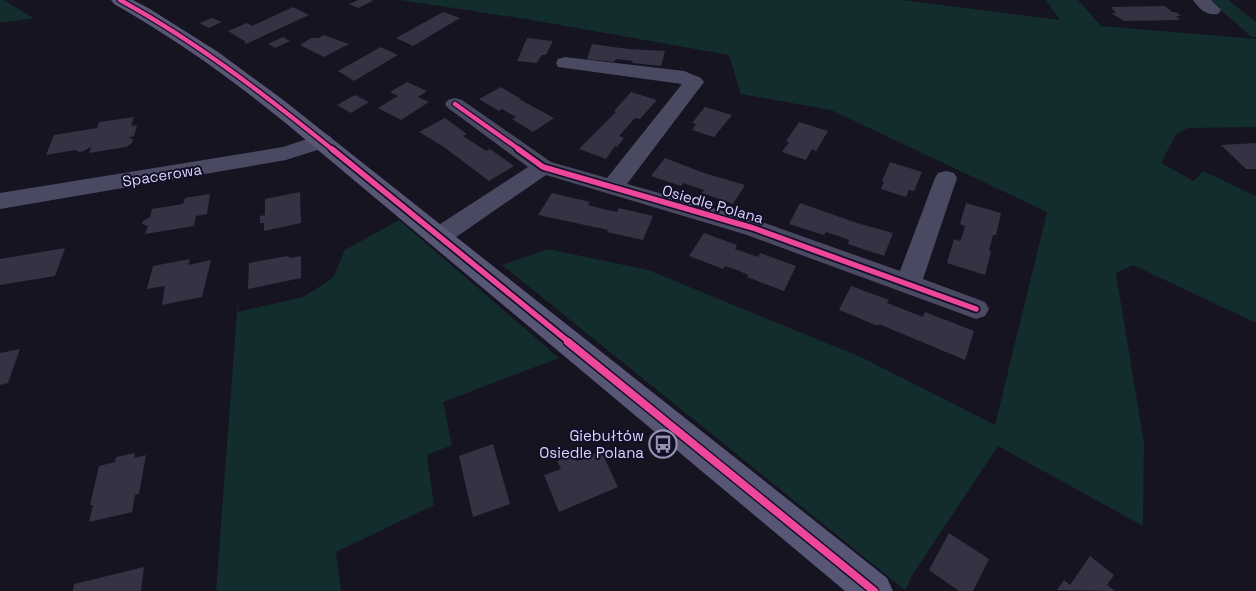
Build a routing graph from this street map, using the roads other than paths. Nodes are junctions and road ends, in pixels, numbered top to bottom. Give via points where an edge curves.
1 (120, 0) edge
2 (565, 63) dead end
3 (455, 104) dead end
4 (322, 141) junction
5 (543, 167) junction
6 (946, 178) dead end
7 (612, 187) junction
8 (0, 201) edge
9 (440, 236) junction
10 (908, 284) junction
11 (976, 309) dead end
12 (874, 591) edge

1 - 4 street via 209,53
2 - 7 street via 684,77 694,82
3 - 5 street, Osiedle Polana
4 - 8 street, Spacerowa via 286,153
4 - 9 street
5 - 7 street, Osiedle Polana
5 - 9 street
6 - 10 street
7 - 10 street, Osiedle Polana via 753,228
9 - 12 street
10 - 11 street, Osiedle Polana

